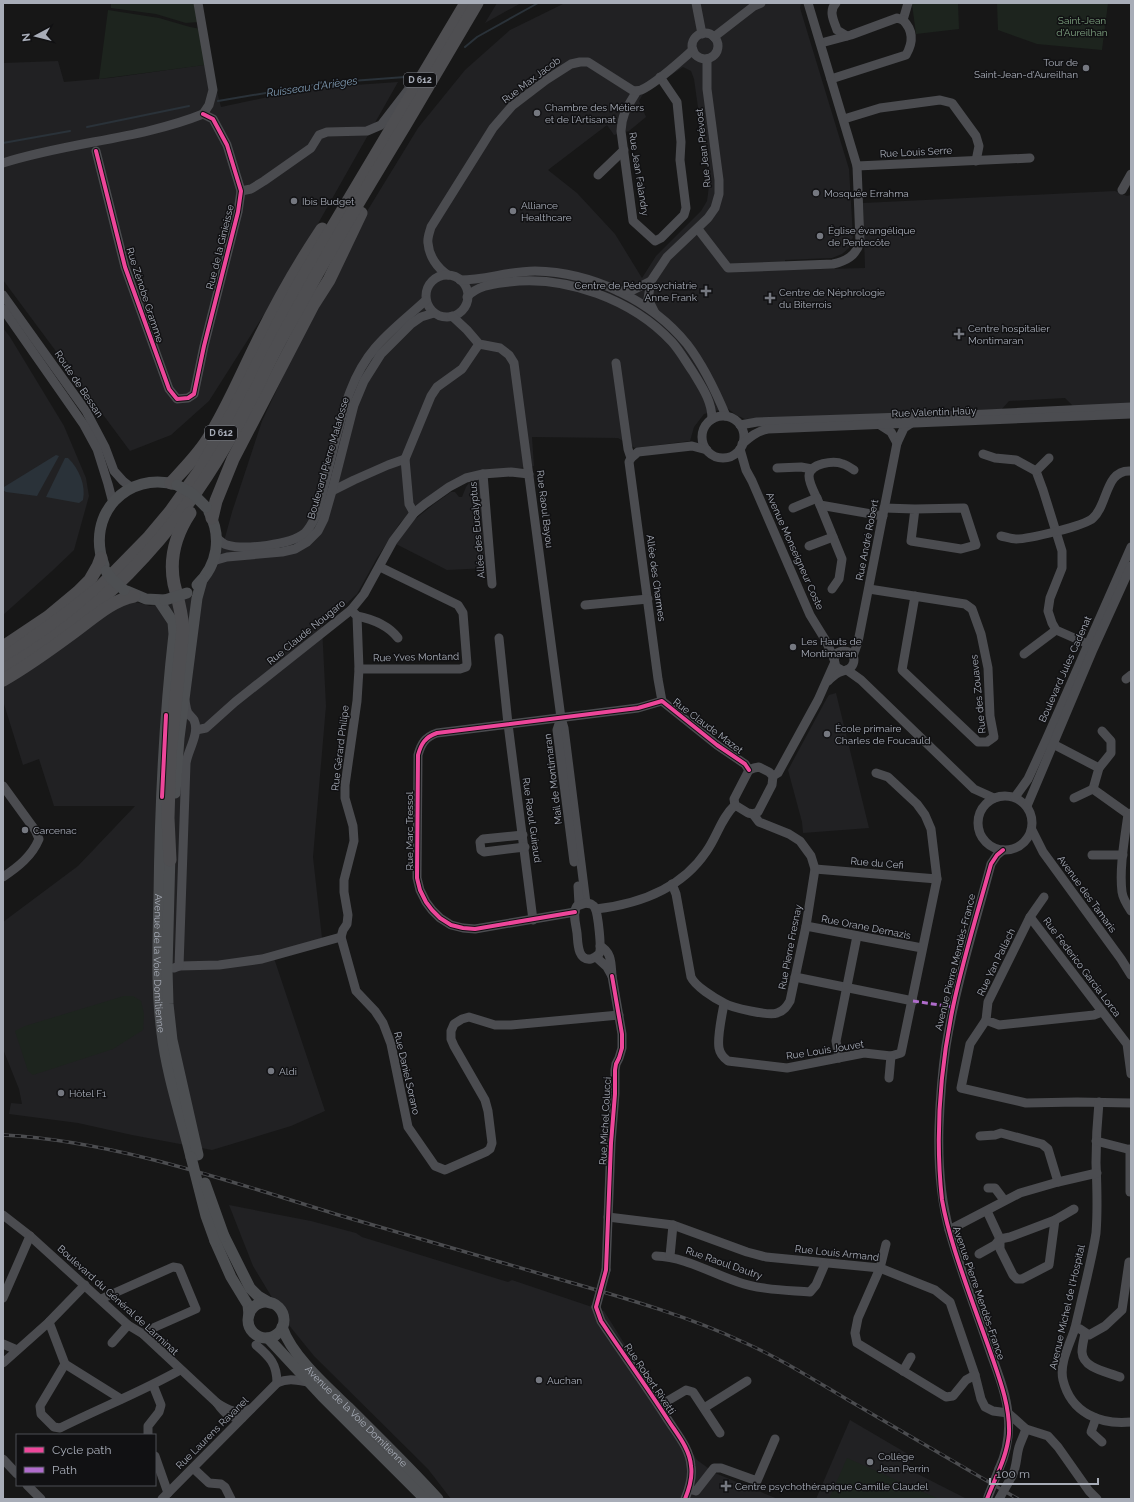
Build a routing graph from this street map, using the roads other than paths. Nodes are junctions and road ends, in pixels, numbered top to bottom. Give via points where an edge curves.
1 (198, 3) edge
2 (466, 3) edge
3 (477, 3) edge
4 (696, 3) edge
5 (761, 3) edge
6 (808, 3) edge
7 (836, 3) edge
8 (908, 3) edge
9 (903, 20) junction
10 (837, 30) junction
11 (702, 34) junction
12 (847, 36) junction
13 (714, 37) junction
14 (821, 43) junction
15 (693, 50) junction
16 (707, 59) junction
17 (422, 77) junction
18 (660, 77) junction
19 (830, 79) junction
20 (637, 91) junction
21 (203, 114) junction
22 (844, 119) junction
23 (407, 123) junction
24 (146, 131) junction
25 (82, 144) junction
26 (624, 150) junction
27 (96, 151) junction
28 (375, 156) junction
29 (1030, 158) dead end
30 (976, 161) junction
31 (3, 163) edge
32 (857, 166) junction
33 (1131, 174) edge
34 (598, 175) dead end
35 (1122, 190) dead end
36 (240, 191) junction
37 (698, 229) junction
38 (433, 259) junction
39 (448, 276) junction
40 (435, 279) junction
41 (460, 280) junction
42 (651, 281) junction
43 (617, 290) junction
44 (3, 295) edge
45 (468, 297) junction
46 (426, 300) junction
47 (3, 309) edge
48 (462, 309) junction
49 (434, 313) junction
50 (656, 314) junction
51 (452, 316) junction
52 (467, 330) junction
53 (281, 340) junction
54 (479, 344) junction
55 (616, 363) dead end
56 (194, 394) joint
57 (1131, 407) edge
58 (1131, 414) edge
59 (726, 416) junction
60 (712, 419) junction
61 (910, 424) junction
62 (740, 425) junction
63 (880, 425) junction
64 (702, 436) junction
65 (897, 443) junction
66 (692, 446) junction
67 (741, 446) junction
68 (707, 450) junction
69 (983, 454) dead end
70 (730, 456) junction
71 (631, 458) junction
72 (1050, 458) dead end
73 (405, 459) junction
74 (777, 468) dead end
75 (812, 469) junction
76 (746, 470) junction
77 (854, 470) dead end
78 (1036, 471) junction
79 (1131, 471) edge
80 (336, 472) junction
81 (483, 474) junction
82 (529, 474) junction
83 (354, 480) junction
84 (174, 484) junction
85 (132, 488) junction
86 (332, 491) junction
87 (819, 502) junction
88 (113, 503) junction
89 (794, 508) dead end
90 (915, 509) junction
91 (209, 512) junction
92 (883, 512) junction
93 (414, 513) junction
94 (1056, 531) junction
95 (1001, 536) dead end
96 (833, 537) junction
97 (217, 538) junction
98 (809, 546) dead end
99 (1131, 547) edge
100 (101, 558) junction
101 (214, 561) junction
102 (1131, 566) edge
103 (380, 567) junction
104 (202, 580) junction
105 (492, 584) dead end
106 (832, 589) dead end
107 (869, 589) junction
108 (129, 593) junction
109 (915, 596) junction
110 (648, 599) junction
111 (162, 600) junction
112 (585, 605) dead end
113 (354, 613) junction
114 (1056, 630) junction
115 (398, 638) dead end
116 (499, 638) dead end
117 (826, 641) junction
118 (1088, 644) junction
119 (3, 647) edge
120 (1024, 654) dead end
121 (849, 655) junction
122 (3, 658) edge
123 (834, 662) junction
124 (359, 669) junction
125 (3, 670) edge
126 (845, 671) junction
127 (3, 680) edge
128 (861, 680) junction
129 (827, 682) junction
130 (184, 696) junction
131 (662, 701) junction
132 (561, 718) junction
133 (508, 724) junction
134 (196, 730) junction
135 (1102, 731) dead end
136 (1053, 744) junction
137 (1099, 768) junction
138 (749, 770) junction
139 (876, 773) dead end
140 (773, 776) junction
141 (3, 786) edge
142 (974, 789) junction
143 (1093, 789) junction
144 (1015, 797) junction
145 (994, 798) junction
146 (1074, 798) dead end
147 (735, 805) junction
148 (1027, 806) junction
149 (983, 807) junction
150 (1130, 813) edge
151 (754, 814) junction
152 (1032, 830) junction
153 (523, 835) junction
154 (1025, 842) junction
155 (990, 845) junction
156 (525, 847) junction
157 (1003, 850) junction
158 (1043, 852) junction
159 (1092, 855) dead end
160 (1123, 855) junction
161 (170, 860) junction
162 (991, 864) junction
163 (815, 869) junction
164 (4, 873) edge
165 (937, 879) junction
166 (672, 884) junction
167 (1044, 897) dead end
168 (580, 907) junction
169 (596, 910) junction
170 (1131, 911) edge
171 (1030, 916) junction
172 (533, 920) junction
173 (806, 926) junction
174 (857, 936) junction
175 (341, 937) junction
176 (600, 946) junction
177 (922, 948) junction
178 (596, 957) junction
179 (178, 966) junction
180 (167, 969) junction
181 (1130, 972) edge
182 (612, 976) junction
183 (795, 977) junction
184 (847, 987) junction
185 (913, 1001) junction
186 (724, 1004) junction
187 (1102, 1012) junction
188 (619, 1016) junction
189 (986, 1020) junction
190 (891, 1056) junction
191 (839, 1058) junction
192 (1131, 1074) edge
193 (889, 1078) dead end
194 (1099, 1102) junction
195 (1131, 1103) edge
196 (980, 1136) dead end
197 (1096, 1141) junction
198 (1130, 1149) edge
199 (195, 1156) junction
200 (1097, 1173) junction
201 (1058, 1182) junction
202 (988, 1188) dead end
203 (1130, 1192) edge
204 (1004, 1200) junction
205 (1074, 1209) dead end
206 (987, 1211) junction
207 (3, 1215) edge
208 (608, 1217) junction
209 (1055, 1220) junction
210 (673, 1226) junction
211 (949, 1230) junction
212 (30, 1236) junction
213 (219, 1238) junction
214 (1000, 1239) junction
215 (886, 1244) dead end
216 (979, 1254) dead end
217 (656, 1256) dead end
218 (670, 1256) junction
219 (1129, 1262) dead end
220 (825, 1264) junction
221 (880, 1268) junction
222 (606, 1270) joint
223 (85, 1285) junction
224 (3, 1298) edge
225 (101, 1299) junction
226 (270, 1303) junction
227 (249, 1314) junction
228 (49, 1322) junction
229 (128, 1325) junction
230 (282, 1328) junction
231 (1075, 1328) junction
232 (1085, 1333) junction
233 (143, 1334) junction
234 (266, 1338) junction
235 (112, 1343) dead end
236 (3, 1344) edge
237 (256, 1345) dead end
238 (17, 1350) junction
239 (265, 1352) junction
240 (911, 1357) dead end
241 (3, 1363) edge
242 (65, 1364) junction
243 (180, 1370) junction
244 (903, 1371) junction
245 (975, 1375) junction
246 (1120, 1377) dead end
247 (747, 1381) dead end
248 (308, 1382) junction
249 (277, 1383) junction
250 (153, 1385) junction
251 (120, 1399) junction
252 (217, 1403) junction
253 (659, 1406) junction
254 (252, 1408) junction
255 (704, 1408) junction
256 (1008, 1413) junction
257 (242, 1418) junction
258 (1096, 1418) junction
259 (1131, 1422) edge
260 (1026, 1429) junction
261 (720, 1433) dead end
262 (148, 1434) edge
263 (775, 1439) dead end
264 (1102, 1442) dead end
265 (3, 1459) edge
266 (156, 1460) edge
267 (193, 1468) junction
268 (16, 1473) edge
269 (33, 1487) edge
270 (689, 1489) junction
271 (165, 1496) edge
272 (987, 1498) edge
273 (41, 1499) edge
274 (231, 1499) edge
275 (425, 1499) edge
276 (438, 1499) edge
277 (685, 1499) edge
278 (999, 1499) edge
279 (1097, 1499) edge

1 - 21 street via 213,90 209,105
2 - 17 highway, D 612
3 - 23 highway, D 612
4 - 11 street
5 - 13 street
6 - 14 street
7 - 10 street via 831,11
8 - 9 street
9 - 12 street via 897,18
9 - 19 street via 911,34 912,45 906,55
10 - 12 street
10 - 14 street
11 - 13 street via 711,34
11 - 15 street via 695,38
12 - 14 street
13 - 16 street via 718,48 714,55
14 - 19 street
15 - 16 street via 698,57
15 - 18 street
16 - 37 street, Rue Jean Prévost via 707,89 719,194 715,208
17 - 28 highway, D 612
17 - 36 street via 409,89 381,125 367,131 327,132 319,135 311,148 251,189
18 - 20 street via 643,90
18 - 26 street, Rue Jean Falandry via 676,102 686,208 684,215 655,241 634,221
19 - 22 street
20 - 26 street, Rue Jean Falandry via 622,119
20 - 38 street, Rue Max Jacob via 588,62 580,62 571,64 546,80 512,106 493,128 432,227 427,242
21 - 24 street
21 - 36 street, Rue de la Ginieisse via 213,119 227,145
22 - 30 street via 880,108 947,101 952,103 976,136 979,146
22 - 32 street
23 - 53 highway, D 612 via 340,233
23 - 91 highway, D 612 via 329,280 233,459
24 - 25 street
24 - 27 street via 105,142
25 - 27 street
25 - 31 street
26 - 34 street
27 - 56 street, Rue Zénobe Gramme via 125,267 169,389 177,399 188,398
28 - 84 highway, D 612 via 347,192 312,245 208,439
28 - 122 highway, D 612 via 297,287 233,412 203,464 170,512 100,587
29 - 30 street, Rue Louis Serre
30 - 32 street, Rue Louis Serre
32 - 37 street via 860,242 855,253 845,261 833,264 728,268
33 - 35 street
36 - 56 street, Rue de la Ginieisse via 238,212
37 - 42 street, Rue Jean Prévost via 667,257
38 - 39 street, Rue Max Jacob
38 - 40 street, Rue Max Jacob
39 - 40 street
39 - 41 street
40 - 46 street via 427,290
41 - 43 street via 535,271 578,277
41 - 45 street
42 - 43 street, Rue Jean Prévost via 633,290
42 - 50 street, Rue Jean Prévost via 648,299
43 - 50 street
44 - 85 street, Route de Bessan via 86,411 114,471
45 - 48 street
45 - 60 street via 476,289 516,281 558,283 605,296 628,308 672,342 711,404
46 - 49 street
46 - 97 street, Boulevard Pierre Malafosse via 393,328 374,349 353,382 340,422 318,512 305,533 280,544 252,546 229,546
47 - 88 street, Route de Bessan via 84,424 97,449
48 - 51 street
48 - 52 street
49 - 51 street
49 - 80 street, Boulevard Pierre Malafosse via 421,317 411,324 381,354 364,381 352,410
50 - 59 street via 673,329 696,357
51 - 52 street
52 - 54 street
53 - 125 highway, D 612 via 224,448 188,503 156,544 126,576 68,626
53 - 161 highway via 230,449 185,520 174,551 172,568 183,629 170,754
54 - 73 street via 462,369 437,387 431,396
54 - 82 street, Rue Raoul Bayou via 500,348 514,363
55 - 71 street, Allée des Charmes
57 - 62 street, Rue Valentin Haüy via 757,422
58 - 61 street, Rue Valentin Haüy
59 - 60 street
59 - 62 street
60 - 64 street via 704,428
61 - 63 street, Rue Valentin Haüy
61 - 65 street, Rue André Robert via 904,428
62 - 67 street via 744,437
63 - 65 street via 892,432
63 - 67 street, Rue Valentin Haüy via 768,429 750,437
64 - 66 street
64 - 68 street
65 - 92 street, Rue André Robert
66 - 68 street
66 - 71 street via 638,452
67 - 70 street
67 - 76 street, Avenue Monseigneur Coste
68 - 70 street via 717,457
69 - 78 street via 1016,460
70 - 76 street, Avenue Monseigneur Coste
71 - 110 street, Allée des Charmes
72 - 78 street
73 - 83 street
73 - 93 street via 408,504
74 - 75 street
75 - 77 street via 821,464 842,463
75 - 87 street via 809,474 810,480
76 - 117 street, Avenue Monseigneur Coste via 810,615
78 - 94 street
79 - 94 street via 1118,474 1112,480 1092,519
80 - 83 street via 345,479
80 - 86 street, Boulevard Pierre Malafosse
81 - 82 street, Rue Claude Nougaro
81 - 93 street, Rue Claude Nougaro via 466,478 449,487
81 - 105 street, Allée des Eucalyptus
82 - 132 street, Rue Raoul Bayou
83 - 86 street
84 - 85 main road via 147,483
84 - 91 main road, bridge via 193,494
85 - 88 main road
86 - 101 street, Boulevard Pierre Malafosse via 324,519 318,531 307,542 295,549 282,552 247,554
87 - 89 street
87 - 92 street
87 - 96 street
88 - 100 main road via 101,525
90 - 90 street via 911,541 961,549 976,545 964,508
90 - 92 street
91 - 97 main road
92 - 107 street, Rue André Robert
93 - 103 street, Rue Claude Nougaro via 393,541
94 - 95 street via 1016,539
94 - 114 street via 1062,551 1062,568 1050,598 1048,611
96 - 98 street
96 - 106 street via 842,559 839,579
97 - 101 main road
99 - 118 street, Boulevard Jules Cadenat
100 - 108 main road, bridge via 111,578
100 - 119 highway via 90,580 78,592 48,617
101 - 104 main road
102 - 136 street, Boulevard Jules Cadenat
103 - 113 street, Rue Claude Nougaro
103 - 124 street, Rue Yves Montand via 458,605 463,613 467,664 466,667 460,668
104 - 111 main road, bridge via 187,593 173,599
104 - 130 main road, Avenue de la Voie Domitienne via 197,598
107 - 109 street, Rue des Zouaves
107 - 121 street, Rue André Robert via 858,642
108 - 111 main road via 146,600
108 - 127 highway via 43,655
109 - 109 street, Rue des Zouaves via 902,670 978,742 987,742 994,737 990,716 988,668 981,634 972,609 965,604
110 - 112 street
110 - 131 street, Allée des Charmes
111 - 199 main road, Avenue de la Voie Domitienne via 173,622 174,634 163,778 157,982 168,1068
113 - 115 street via 392,630
113 - 124 street, Rue Gérard Philipe
113 - 134 street, Rue Claude Nougaro via 235,702 206,728
114 - 118 street
114 - 120 street
116 - 133 street, Rue Raoul Guiraud
117 - 121 street, Avenue Monseigneur Coste
117 - 123 street, Avenue Monseigneur Coste
118 - 144 street, Boulevard Jules Cadenat via 1028,779
121 - 123 street via 837,653
121 - 126 street via 852,667
121 - 128 street
123 - 126 street via 839,670
123 - 129 street
124 - 175 street, Rue Gérard Philipe via 345,784 345,798 353,826 354,841 344,880 348,915
126 - 128 street
126 - 129 street via 834,675
128 - 142 street
129 - 140 street via 778,773
130 - 134 street, Avenue de la Voie Domitienne
130 - 161 main road, Avenue de la Voie Domitienne
131 - 132 street, Rue Claude Mazet via 638,708
131 - 138 street, Rue Claude Mazet via 745,764
132 - 133 street, Rue Marc Tressol
132 - 168 street, Mail de Montimaran via 557,730
133 - 153 street, Rue Raoul Guiraud
133 - 172 street, Rue Marc Tressol via 437,733 430,735 420,746 417,878 426,902 440,918 451,924 475,929
134 - 179 street, Avenue de la Voie Domitienne via 186,763
135 - 137 street via 1111,741 1111,753
136 - 137 street
136 - 148 street, Boulevard Jules Cadenat
137 - 143 street
138 - 140 street via 759,767
138 - 147 street via 734,799
139 - 165 street via 888,777 925,815 930,829
140 - 151 street via 772,785 758,812
141 - 164 street via 39,839 36,847 21,864
142 - 145 street
142 - 149 street
143 - 146 street
143 - 150 street
144 - 145 street
144 - 148 street
145 - 149 street
147 - 151 street
147 - 166 street via 728,812 706,852 690,872
148 - 152 street via 1033,822
149 - 155 street via 978,828
150 - 160 street
151 - 163 street via 759,822 800,841 811,856
152 - 154 street
152 - 158 street, Avenue des Tamaris
153 - 156 street, Rue Raoul Guiraud
153 - 156 street via 482,840 479,846 484,852
154 - 157 street via 1018,848
154 - 158 street, Avenue des Tamaris
155 - 157 street
155 - 162 street, Avenue Pierre Mendès-France
156 - 172 street, Rue Raoul Guiraud
157 - 162 street, Avenue Pierre Mendès-France
158 - 181 street, Avenue des Tamaris
159 - 160 street
160 - 170 street via 1122,892
161 - 180 main road, Avenue de la Voie Domitienne
162 - 211 street, Avenue Pierre Mendès-France via 954,1002 943,1072 939,1157 943,1202
163 - 165 street, Rue du Cefi
163 - 173 street, Rue Pierre Fresnay
165 - 177 street
166 - 169 street via 636,902
166 - 186 street, Rue Pierre Fresnay via 691,976 694,982
167 - 171 street, Rue Yan Pallach
168 - 169 street via 591,904
168 - 172 street, Rue Marc Tressol
168 - 178 street, Mail de Montimaran via 579,949 585,958
169 - 176 street
171 - 187 street, Rue Federico Garcia Lorca
171 - 189 street, Rue Yan Pallach via 988,1002
173 - 174 street, Rue Orane Demazis
173 - 183 street, Rue Pierre Fresnay
174 - 177 street, Rue Orane Demazis
174 - 184 street
175 - 179 street via 262,959
175 - 188 street, Rue Daniel Sorano via 356,991 383,1023 391,1044 408,1127 435,1166 440,1169 445,1170 486,1152 492,1143 485,1100 450,1038 454,1024 469,1017 495,1025 511,1025
176 - 178 street
176 - 182 street, Rue Michel Colucci via 610,954
177 - 185 street
178 - 182 street, Rue Michel Colucci
179 - 180 street, Avenue de la Voie Domitienne
180 - 199 main road, Avenue de la Voie Domitienne via 172,1040
182 - 188 street, Rue Michel Colucci
183 - 184 street
183 - 186 street, Rue Pierre Fresnay via 790,1001 777,1014 768,1015
184 - 185 street
184 - 191 street via 836,1041
185 - 190 street via 901,1053
186 - 191 street, Rue Louis Jouvet via 719,1048 722,1056 728,1061 787,1068
187 - 189 street via 999,1025
187 - 192 street, Rue Federico Garcia Lorca via 1127,1044
188 - 208 street, Rue Michel Colucci via 622,1052 615,1070
189 - 194 street via 970,1044 961,1088 1026,1103
190 - 191 street, Rue Louis Jouvet via 864,1053
190 - 193 street
194 - 195 street
194 - 197 street, Avenue Michel de l'Hospital
196 - 201 street via 1001,1133 1042,1144 1048,1149
197 - 198 street
197 - 200 street, Avenue Michel de l'Hospital
198 - 203 street
199 - 213 main road, Avenue de la Voie Domitienne, bridge via 208,1193
200 - 201 street
200 - 231 street, Avenue Michel de l'Hospital via 1096,1234
201 - 204 street
202 - 204 street via 995,1188
204 - 206 street
205 - 209 street
206 - 211 street
206 - 214 street
207 - 212 street, Boulevard du Général de Larminat
208 - 210 street, Rue Louis Armand
208 - 222 street, Rue Michel Colucci
209 - 214 street
209 - 214 street via 1048,1265 1022,1279 1017,1279 1013,1275 1000,1249
210 - 218 street, Rue Raoul Dautry
210 - 220 street, Rue Louis Armand via 766,1257
211 - 256 street, Avenue Pierre Mendès-France via 1003,1389
212 - 223 street, Boulevard du Général de Larminat
212 - 224 street
213 - 226 main road, Avenue de la Voie Domitienne via 250,1288
213 - 227 main road, Avenue de la Voie Domitienne via 231,1277 248,1305
214 - 216 street
215 - 221 street
217 - 218 street, Rue Raoul Dautry
218 - 220 street, Rue Raoul Dautry via 759,1288 810,1292
219 - 232 street via 1122,1310 1094,1333
220 - 221 street, Rue Louis Armand
221 - 244 street via 858,1318 855,1333 857,1343
221 - 245 street, Rue Louis Armand via 935,1290 950,1302
222 - 253 street, Rue Robert Rivetti, bridge via 596,1307 601,1321
223 - 225 street, Boulevard du Général de Larminat
223 - 228 street
225 - 229 street, Boulevard du Général de Larminat
225 - 233 street via 178,1268 196,1309
226 - 227 main road via 255,1306
226 - 230 main road via 280,1309 284,1320
227 - 234 main road via 251,1330 256,1335
228 - 238 street
228 - 242 street
229 - 233 street, Boulevard du Général de Larminat
229 - 235 street
230 - 234 main road
230 - 276 main road, Avenue de la Voie Domitienne via 290,1345 311,1371
231 - 232 street
231 - 258 street, Avenue Michel de l'Hospital via 1063,1364 1062,1378 1067,1393 1075,1405
232 - 246 street via 1082,1353 1084,1360 1089,1365
233 - 243 street, Boulevard du Général de Larminat
234 - 239 street via 263,1344
234 - 248 main road, Avenue de la Voie Domitienne
236 - 238 street
237 - 239 street
238 - 241 street
239 - 249 street via 277,1371
240 - 244 street
242 - 251 street
242 - 251 street via 40,1406 41,1414 54,1427 60,1428
243 - 250 street
243 - 252 street, Boulevard du Général de Larminat
244 - 245 street via 946,1397 953,1396 966,1380
245 - 256 street, Rue Louis Armand via 985,1408
247 - 255 street
248 - 249 street via 292,1379
248 - 275 main road, Avenue de la Voie Domitienne
249 - 254 street, Rue Laurens Ravanel
250 - 251 street
250 - 262 street via 161,1404 159,1412 148,1426
252 - 254 street, Boulevard du Général de Larminat via 230,1411 238,1412
252 - 257 street, Boulevard du Général de Larminat via 229,1417
253 - 255 street via 686,1390 694,1392
253 - 270 street, Rue Robert Rivetti via 687,1452 692,1466
254 - 257 street, Rue Laurens Ravanel
255 - 261 street
256 - 260 street
256 - 272 street, Avenue Pierre Mendès-France, bridge via 1009,1434 1001,1466
257 - 267 street, Rue Laurens Ravanel
258 - 259 street, Avenue Michel de l'Hospital via 1121,1423
258 - 264 street via 1091,1432
260 - 278 street, bridge via 1019,1448 1016,1469
260 - 279 street via 1048,1436
263 - 270 street via 757,1481 721,1468 714,1468 696,1491
265 - 268 street
266 - 271 street
267 - 271 street, Rue Laurens Ravanel
267 - 274 street via 209,1483 225,1487
269 - 273 street
270 - 277 street, Rue Robert Rivetti

